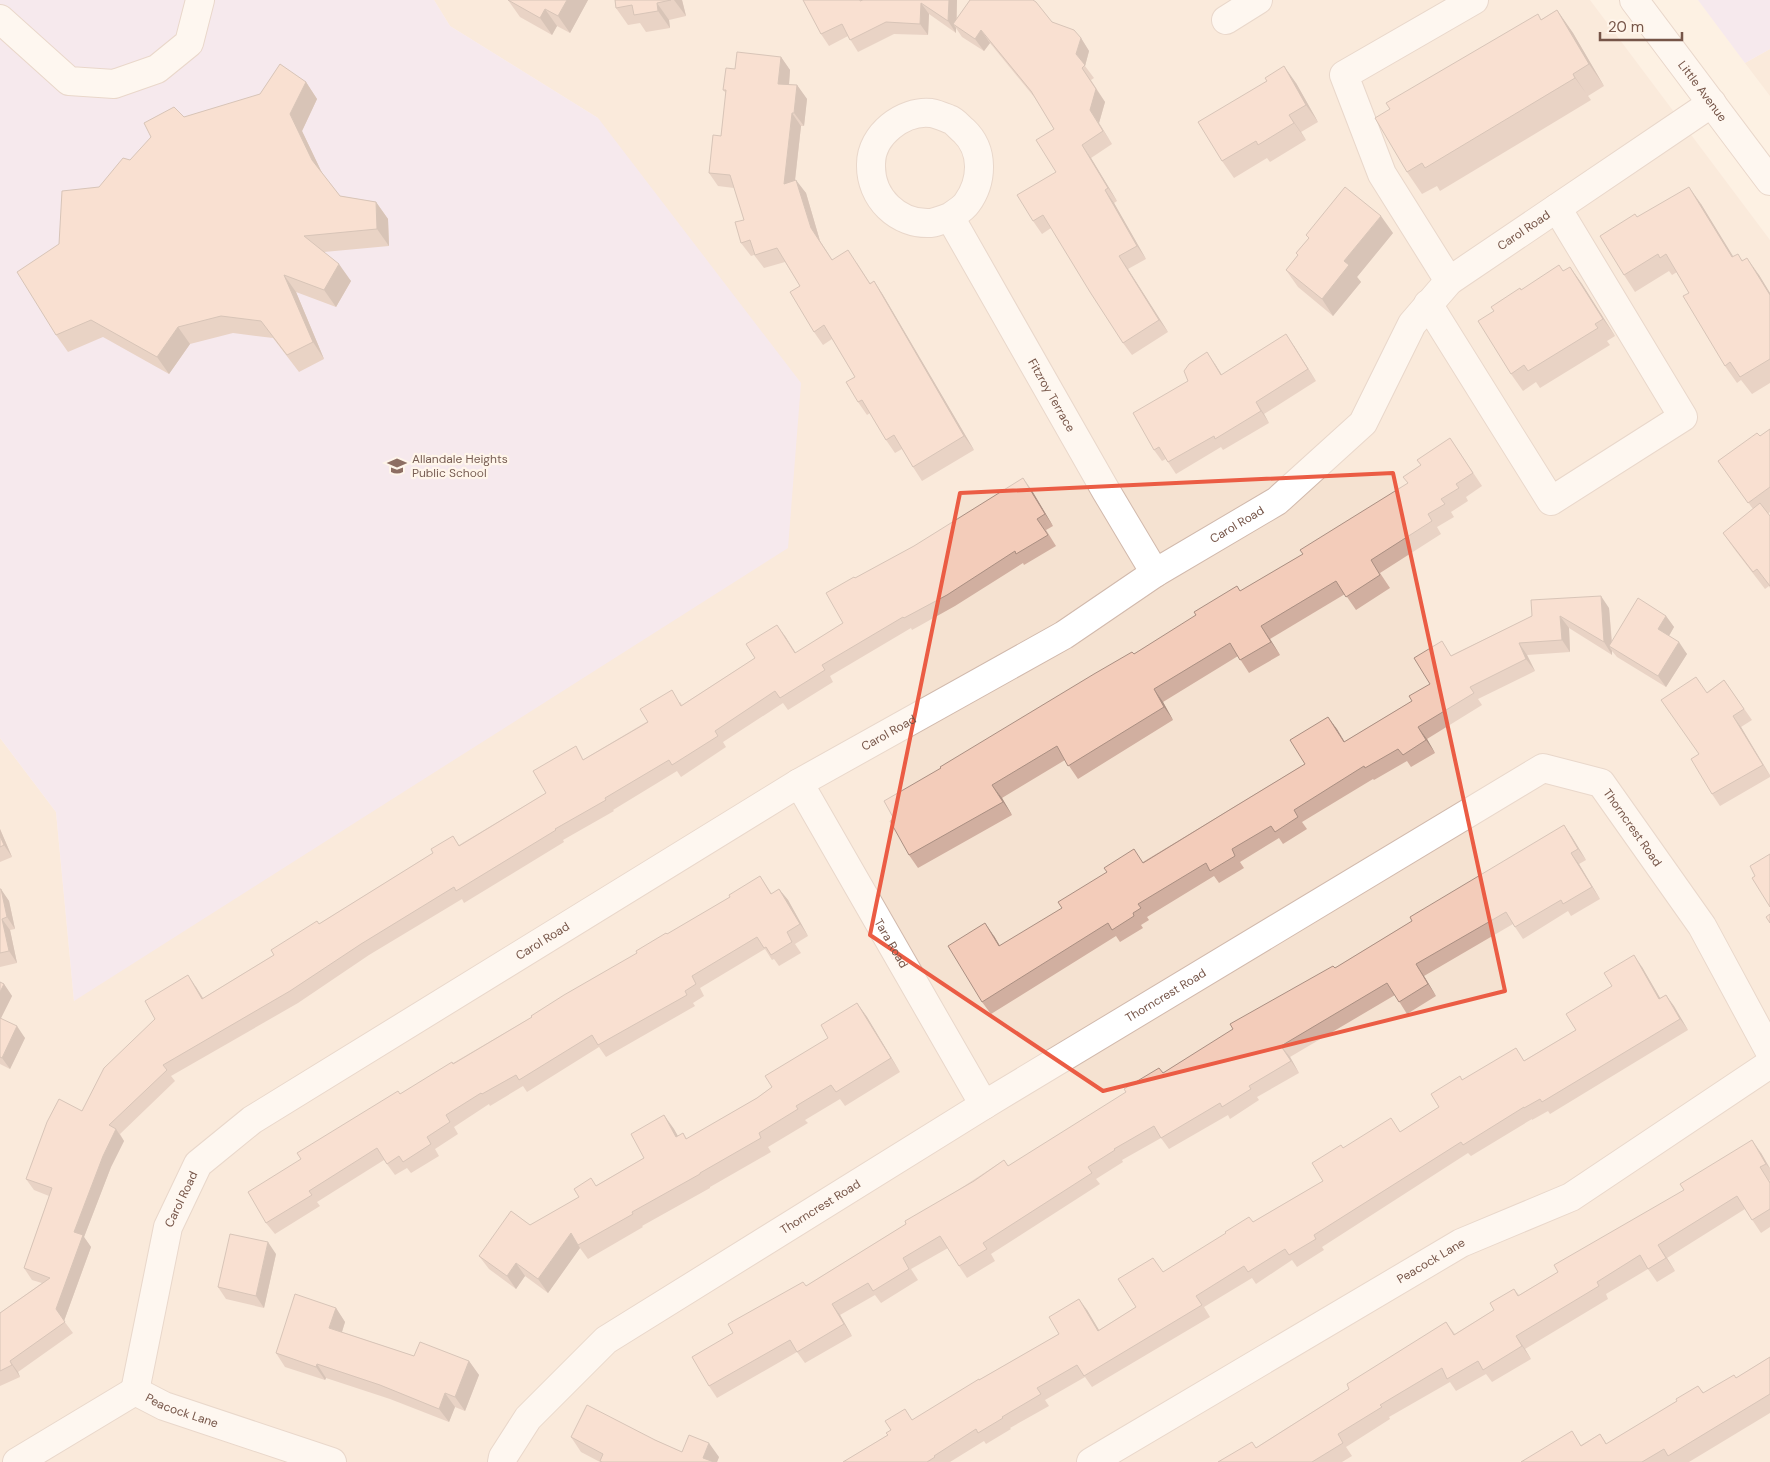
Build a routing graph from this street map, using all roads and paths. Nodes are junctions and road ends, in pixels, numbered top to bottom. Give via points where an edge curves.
1 (200, 0) edge
2 (1258, 0) edge
3 (1474, 0) edge
4 (1634, 0) edge
5 (0, 19) edge
6 (1226, 20) dead end
7 (1712, 103) junction
8 (1770, 181) edge
9 (1557, 208) junction
10 (950, 218) dead end
11 (1449, 281) junction
12 (1428, 304) junction
13 (1155, 573) junction
14 (799, 783) junction
15 (1770, 1052) edge
16 (1770, 1064) edge
17 (984, 1105) junction
18 (135, 1391) junction
19 (17, 1462) edge
20 (332, 1462) edge
21 (502, 1462) edge
22 (1092, 1462) edge

1 - 5 street via 189,43 157,69 114,84 70,81
2 - 6 street
3 - 11 street via 1344,75 1382,174
4 - 7 street, Little Avenue
7 - 8 street, Little Avenue
7 - 9 street, Carol Road
9 - 11 street, Carol Road
9 - 12 street via 1683,417 1551,501
10 - 13 street, Fitzroy Terrace
11 - 12 street, Carol Road
12 - 13 street, Carol Road via 1412,324 1364,423 1277,500
13 - 14 street, Carol Road via 1064,635
14 - 17 street, Tara Road
14 - 18 street, Carol Road via 252,1120 198,1164 168,1227
15 - 17 street, Thorncrest Road via 1702,926 1601,783 1543,768
16 - 22 street, Peacock Lane via 1570,1197 1461,1243
17 - 21 street, Thorncrest Road via 606,1340 528,1418
18 - 19 street, Peacock Lane
18 - 20 street, Peacock Lane via 164,1406

